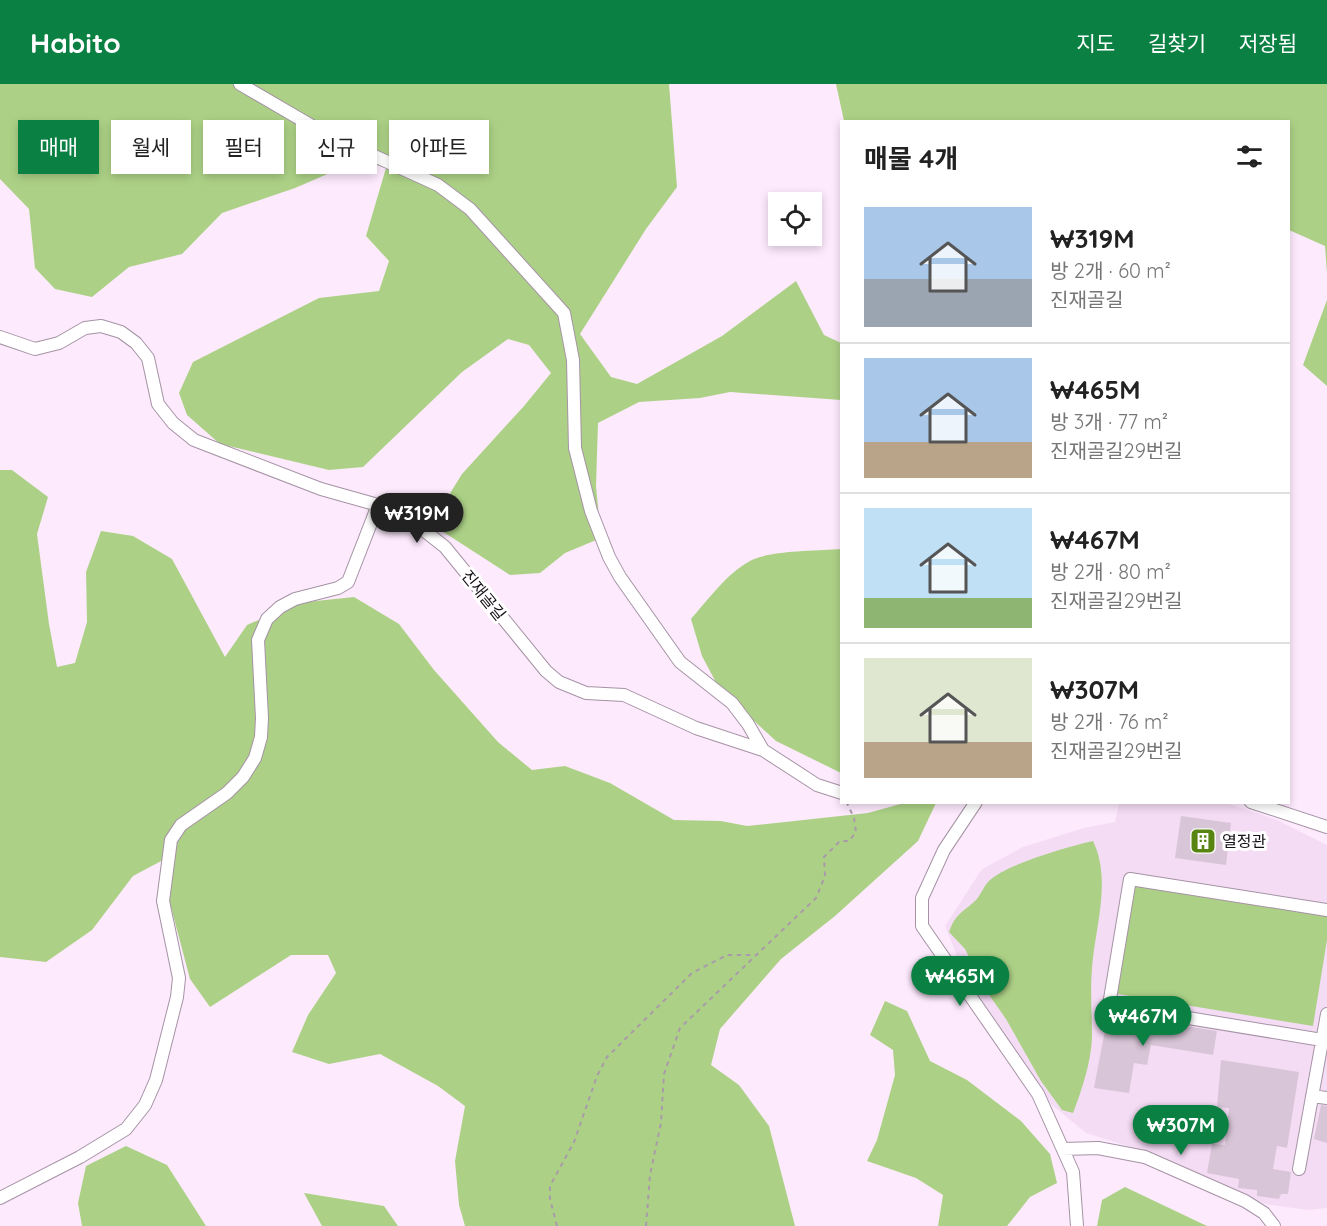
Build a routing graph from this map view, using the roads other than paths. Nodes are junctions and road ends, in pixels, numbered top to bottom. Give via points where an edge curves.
1 (240, 84) edge
2 (0, 337) edge
3 (378, 505) junction
4 (763, 750) junction
5 (840, 792) edge
6 (975, 804) edge
7 (1257, 804) edge
8 (1327, 827) edge
9 (1327, 910) edge
10 (1327, 1014) edge
11 (1322, 1040) junction
12 (1312, 1096) junction
13 (1327, 1098) edge
14 (1063, 1149) junction
15 (1299, 1169) dead end
16 (0, 1198) edge
17 (1077, 1226) edge
18 (1274, 1226) edge

1 - 4 street via 324,133 438,185 470,209 564,313 573,360 575,448 591,511 609,557 680,662 732,703
2 - 3 street, 진재골길 via 35,349 59,343 86,328 101,326 121,332 148,358 158,404 194,440 321,489
3 - 4 street, 진재골길 via 412,521 445,547 559,682 586,693 624,695 696,728
3 - 16 street via 348,582 295,599 267,619 258,640 262,718 255,758 227,793 181,825 171,840 163,901 179,978 171,1025 145,1105 126,1129
4 - 5 street, 진재골길 via 817,785
6 - 14 street via 944,850 922,898 922,926 1038,1094
7 - 8 street
9 - 11 street via 1130,879 1109,1005
10 - 11 street
11 - 12 street
12 - 13 street
12 - 15 street
14 - 17 street via 1073,1172
14 - 18 street via 1098,1148 1145,1157 1245,1201 1264,1213

